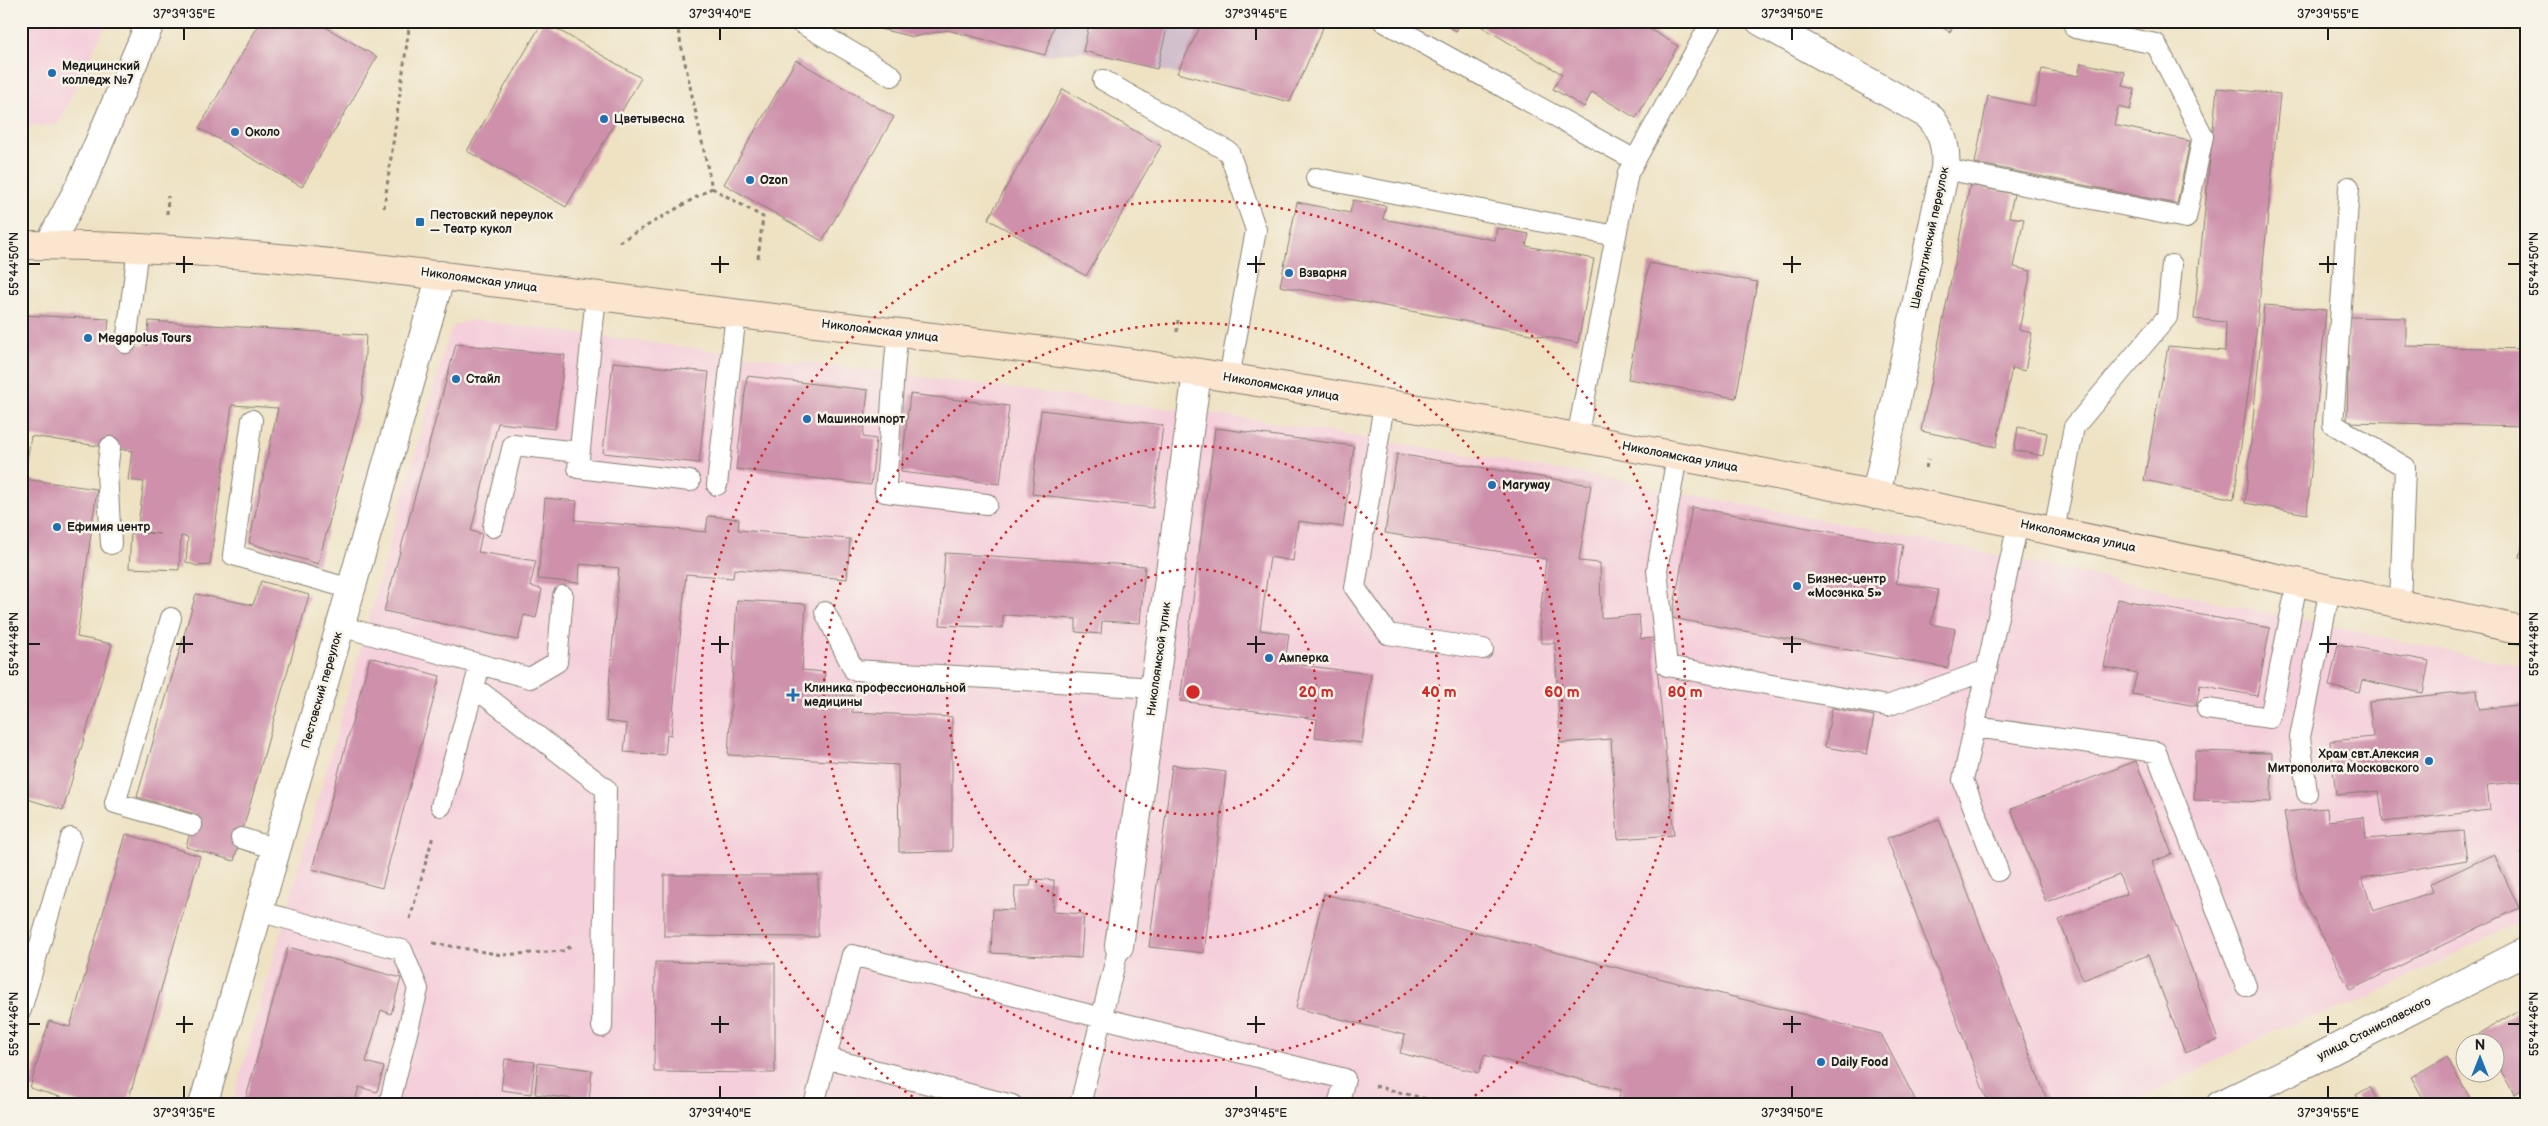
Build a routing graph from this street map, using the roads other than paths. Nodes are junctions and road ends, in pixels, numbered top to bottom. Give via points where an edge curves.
1 (151, 21) edge
2 (798, 21) edge
3 (1383, 21) edge
4 (1712, 21) edge
5 (1760, 21) edge
6 (2075, 28) dead end
7 (892, 76) dead end
8 (1103, 80) dead end
9 (1635, 160) junction
10 (1945, 169) junction
11 (1316, 178) dead end
12 (2349, 186) dead end
13 (1616, 236) junction
14 (21, 245) edge
15 (49, 245) junction
16 (138, 248) junction
17 (2172, 264) dead end
18 (441, 275) junction
19 (596, 296) junction
20 (736, 313) junction
21 (898, 332) junction
22 (126, 342) dead end
23 (1198, 373) junction
24 (1229, 378) junction
25 (1384, 404) junction
26 (252, 420) dead end
27 (1577, 438) junction
28 (110, 447) dead end
29 (579, 452) junction
30 (1678, 456) junction
31 (690, 481) dead end
32 (717, 486) dead end
33 (1876, 495) junction
34 (987, 504) dead end
35 (2018, 523) junction
36 (493, 526) dead end
37 (2054, 531) junction
38 (111, 544) dead end
39 (2297, 583) junction
40 (351, 589) junction
41 (2330, 590) junction
42 (563, 596) dead end
43 (2400, 604) junction
44 (826, 612) dead end
45 (171, 618) dead end
46 (340, 626) junction
47 (2527, 631) edge
48 (1483, 649) dead end
49 (480, 664) junction
50 (1987, 670) junction
51 (474, 687) junction
52 (1156, 688) junction
53 (2206, 709) dead end
54 (1975, 727) junction
55 (2307, 793) dead end
56 (441, 806) road end
57 (192, 825) dead end
58 (71, 838) dead end
59 (240, 838) dead end
60 (276, 849) junction
61 (1998, 871) dead end
62 (258, 911) junction
63 (1119, 946) joint
64 (2527, 951) edge
65 (2246, 986) dead end
66 (21, 1010) edge
67 (1101, 1017) junction
68 (602, 1027) dead end
69 (826, 1058) junction
70 (203, 1105) edge
71 (389, 1105) edge
72 (814, 1105) edge
73 (1012, 1105) edge
74 (1080, 1105) edge
75 (1338, 1105) edge
76 (2220, 1105) edge

1 - 15 street via 83,180
2 - 7 lane
3 - 9 lane
4 - 9 lane
5 - 10 street, Шелапутинский переулок via 1928,115 1938,126 1944,143
6 - 10 lane via 2156,44 2203,136 2186,218
8 - 24 lane via 1229,152 1256,230
9 - 13 lane via 1628,173
10 - 33 street, Шелапутинский переулок
11 - 13 lane
12 - 43 lane via 2334,424 2405,467
13 - 27 lane
14 - 15 main road, Николоямская улица
15 - 16 main road, Николоямская улица
16 - 18 main road, Николоямская улица via 332,262
16 - 22 lane
17 - 37 lane via 2167,316 2074,427
18 - 19 main road, Николоямская улица
18 - 40 street, Пестовский переулок
19 - 20 main road, Николоямская улица
19 - 29 lane
20 - 21 main road, Николоямская улица
20 - 32 lane
21 - 23 main road, Николоямская улица
21 - 34 lane via 885,492
23 - 24 main road, Николоямская улица
23 - 52 street, Николоямской тупик
24 - 25 main road, Николоямская улица
25 - 27 main road, Николоямская улица
25 - 48 lane via 1355,588 1388,634
26 - 40 lane via 233,555
27 - 30 main road, Николоямская улица
28 - 38 lane via 107,472
29 - 31 lane via 578,468
29 - 36 lane via 513,445
30 - 33 main road, Николоямская улица
30 - 50 lane via 1657,570 1667,666 1887,706
33 - 35 main road, Николоямская улица
35 - 37 main road, Николоямская улица
35 - 50 lane
37 - 39 main road, Николоямская улица
39 - 41 main road, Николоямская улица
39 - 53 lane via 2270,718
40 - 46 street, Пестовский переулок
41 - 43 main road, Николоямская улица
41 - 55 lane via 2300,737
42 - 49 lane via 557,662 530,678
43 - 47 main road, Николоямская улица
44 - 52 lane via 854,670
45 - 57 lane via 115,803
46 - 49 lane
46 - 60 street, Пестовский переулок
49 - 51 lane
50 - 54 lane
51 - 56 lane
51 - 68 lane via 606,789
52 - 63 street, Николоямской тупик
54 - 61 lane via 1963,780
54 - 65 lane via 2156,752
58 - 66 lane
59 - 60 lane
60 - 62 street, Пестовский переулок
62 - 70 street, Пестовский переулок
62 - 71 lane via 402,950 418,989
63 - 67 lane
64 - 76 street, улица Станиславского
67 - 69 lane via 852,955
67 - 74 lane
67 - 75 lane via 1345,1079
69 - 72 lane
69 - 73 lane

